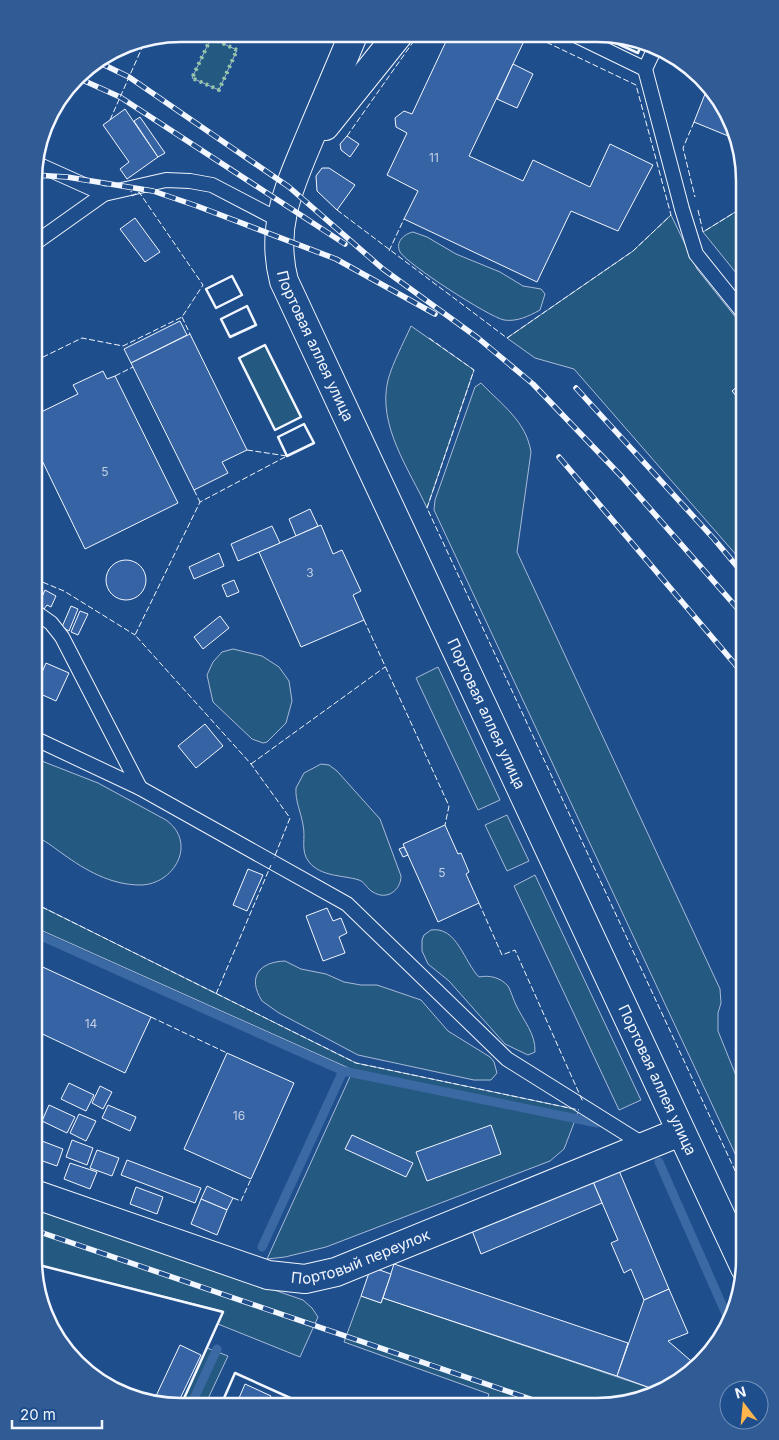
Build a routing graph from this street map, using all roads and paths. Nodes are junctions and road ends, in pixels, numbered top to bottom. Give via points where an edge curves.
1 (350, 42) edge
2 (392, 42) edge
3 (589, 42) edge
4 (652, 54) edge
5 (645, 69) junction
6 (305, 151) junction
7 (44, 167) edge
8 (104, 194) junction
9 (281, 222) junction
10 (42, 238) edge
11 (736, 304) edge
12 (42, 616) edge
13 (42, 742) edge
14 (140, 788) junction
15 (680, 1132) junction
16 (646, 1146) junction
17 (42, 1197) edge
18 (736, 1249) edge

1 - 6 street
2 - 6 street
3 - 5 lane
4 - 5 lane
5 - 11 lane via 696,254
6 - 9 street, Портовая аллея улица via 289,187
7 - 8 lane
8 - 9 lane via 166,180 190,181 218,188
8 - 10 lane
9 - 15 street, Портовая аллея улица via 278,253 292,301
12 - 14 lane via 62,637
13 - 14 lane
14 - 16 lane via 347,904 507,1059
15 - 16 street, Портовый переулок
15 - 18 street, Портовая аллея улица
16 - 17 street, Портовый переулок via 336,1272 305,1279 268,1275

